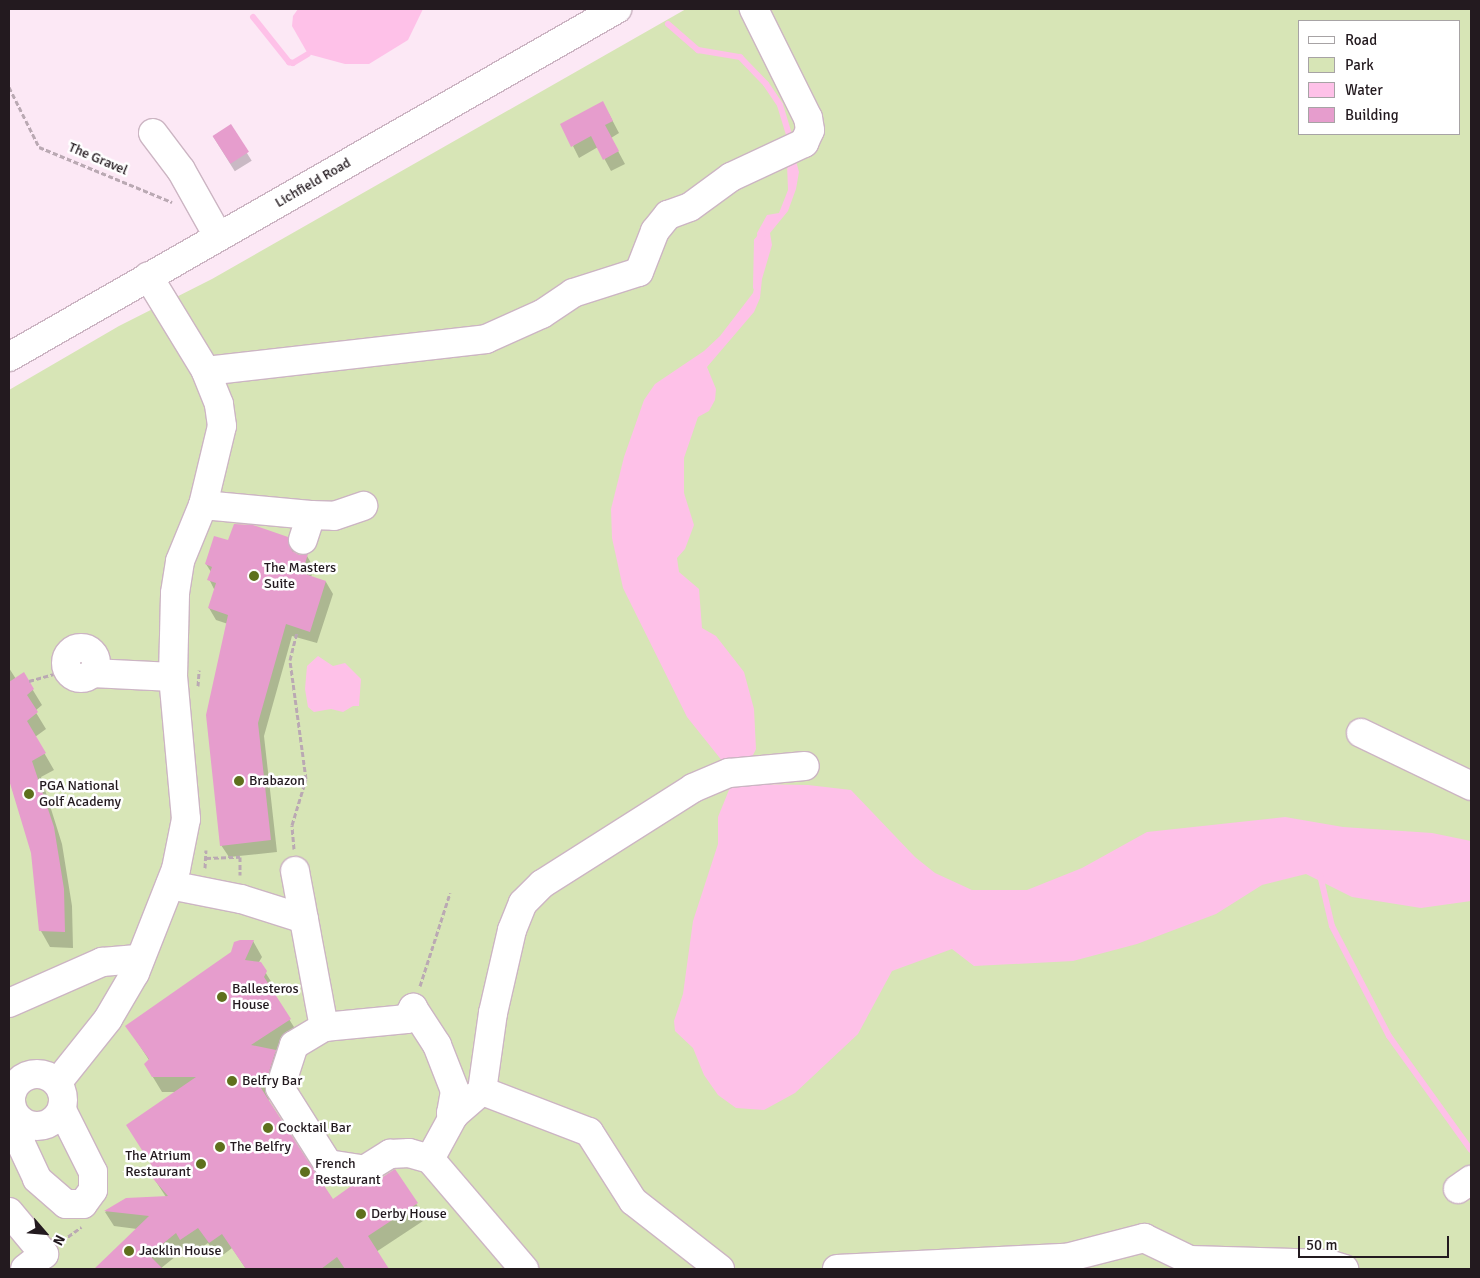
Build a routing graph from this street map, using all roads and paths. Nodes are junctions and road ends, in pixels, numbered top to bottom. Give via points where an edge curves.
1 (617, 9) edge
2 (754, 9) edge
3 (9, 87) edge
4 (153, 133) dead end
5 (173, 203) dead end
6 (218, 236) junction
7 (148, 276) junction
8 (9, 357) edge
9 (206, 371) junction
10 (202, 505) junction
11 (363, 506) dead end
12 (297, 631) dead end
13 (80, 672) joint
14 (173, 677) junction
15 (29, 681) dead end
16 (1362, 732) dead end
17 (805, 766) dead end
18 (1471, 786) edge
19 (206, 858) dead end
20 (295, 872) joint
21 (240, 882) dead end
22 (170, 885) junction
23 (450, 893) dead end
24 (304, 919) junction
25 (140, 959) junction
26 (9, 1003) edge
27 (414, 1008) junction
28 (328, 1020) junction
29 (57, 1083) junction
30 (473, 1095) junction
31 (15, 1103) edge
32 (62, 1110) junction
33 (430, 1159) junction
34 (83, 1204) junction
35 (9, 1212) edge
36 (35, 1262) edge
37 (1069, 1263) edge
38 (524, 1269) edge
39 (720, 1269) edge
40 (837, 1269) edge
41 (1344, 1269) edge

1 - 6 main road, Lichfield Road
2 - 9 main road via 808,118 810,130 794,147 731,178 690,207 668,215 655,231 639,272 573,293 542,314 493,337
3 - 5 path, The Gravel via 40,147
4 - 6 main road via 181,170
6 - 7 main road, Lichfield Road
7 - 8 main road, Lichfield Road
7 - 9 main road
9 - 10 main road via 219,404 222,426
10 - 11 main road via 307,527
10 - 14 main road via 182,556 175,592
12 - 20 path via 290,660 306,779 292,825
13 - 14 main road
13 - 15 path
14 - 22 main road via 186,819
16 - 18 main road
17 - 30 main road via 742,771 669,802 542,884 523,904 512,930
19 - 21 path via 240,857
20 - 24 main road
22 - 24 main road via 241,900
22 - 25 main road
23 - 27 path
24 - 28 main road
25 - 26 main road via 102,962
25 - 29 main road via 108,1019
27 - 28 main road via 407,1019
27 - 30 main road
28 - 33 main road via 294,1045 280,1088 328,1164 364,1170 390,1154 409,1153
29 - 31 main road via 44,1074
29 - 32 main road via 63,1099
30 - 33 main road
30 - 39 main road via 589,1132 633,1202
31 - 32 main road via 48,1124
31 - 34 main road via 21,1144 37,1179 66,1204
32 - 34 main road via 93,1172 93,1190
33 - 38 main road
34 - 36 path via 80,1228
35 - 36 main road
37 - 40 main road
37 - 41 main road via 1144,1238 1190,1260 1328,1264

